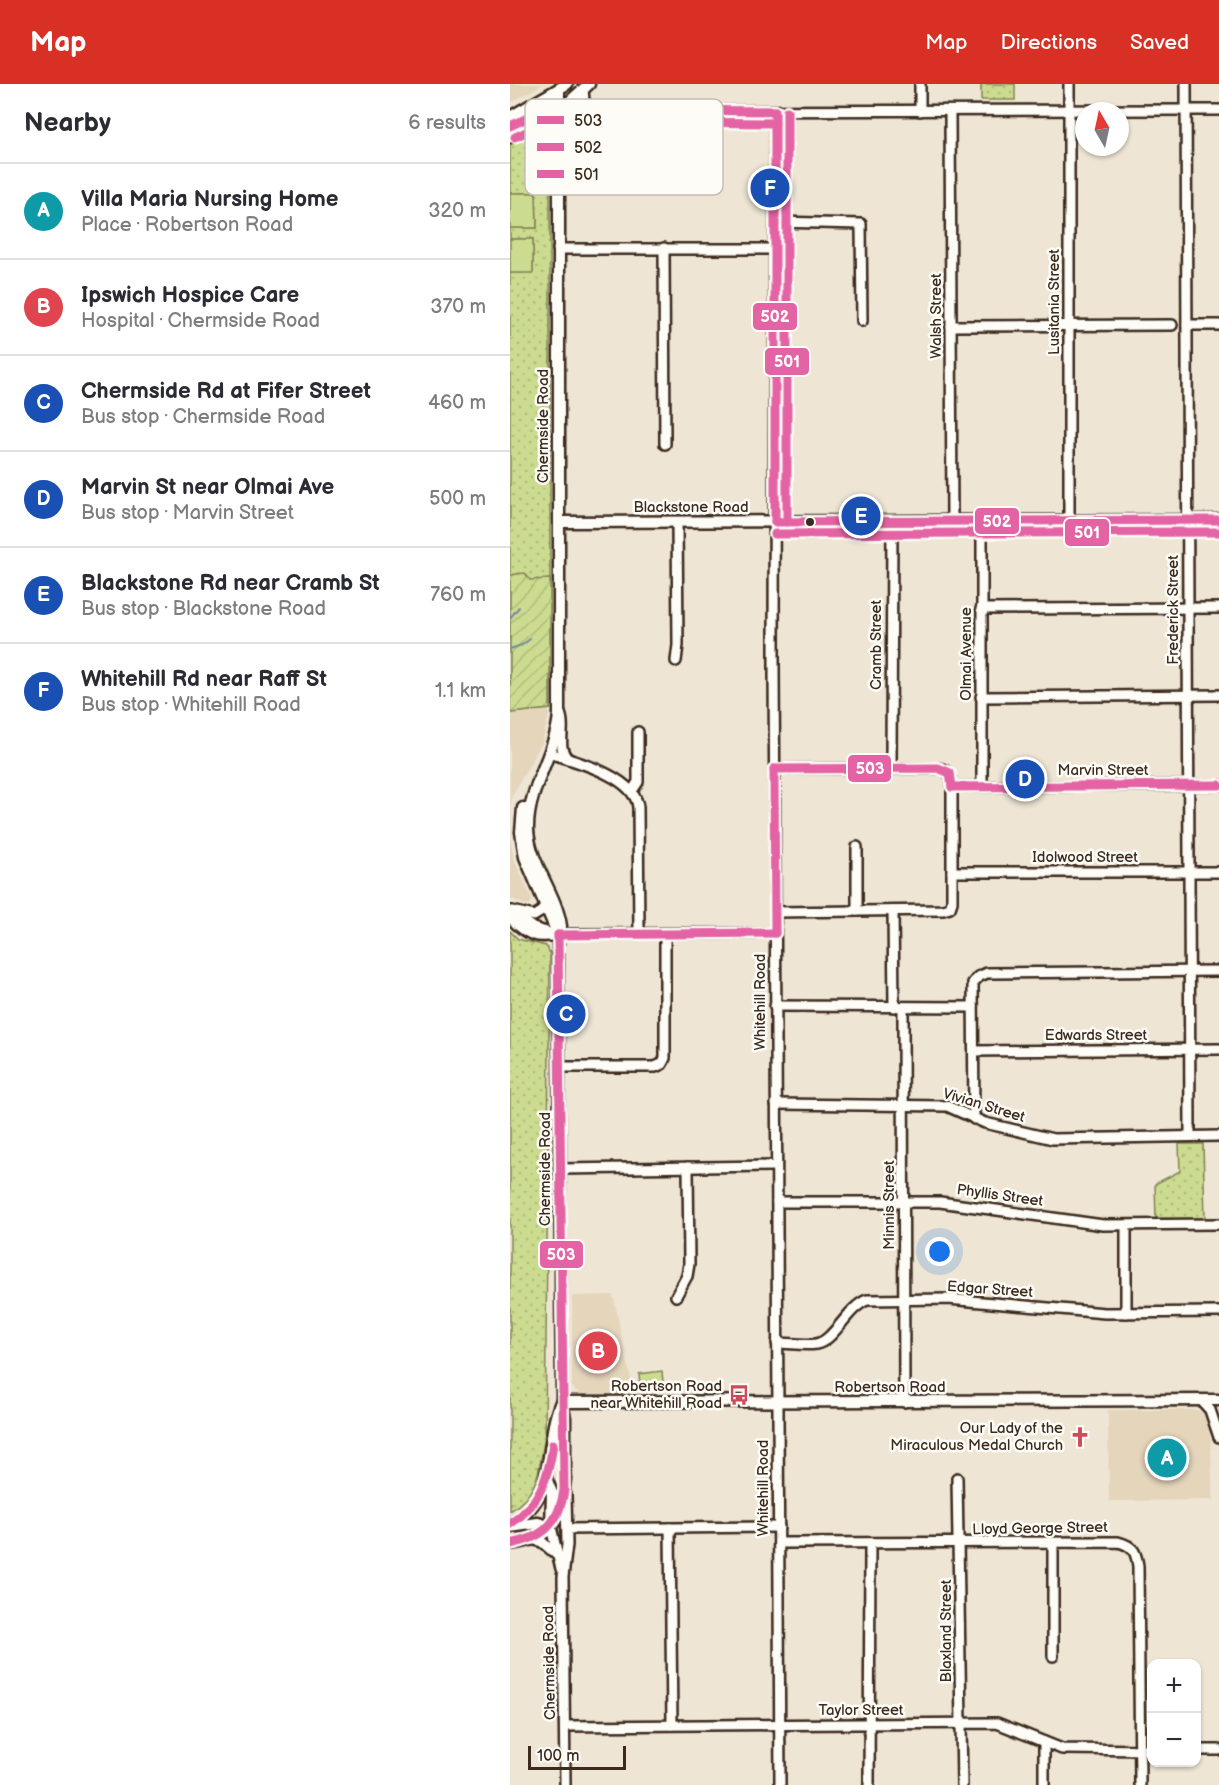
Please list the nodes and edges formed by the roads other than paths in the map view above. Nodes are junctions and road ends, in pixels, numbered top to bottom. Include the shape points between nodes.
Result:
1 (920, 84) edge
2 (1069, 84) edge
3 (1186, 84) edge
4 (562, 86) edge
5 (586, 86) edge
6 (540, 99) edge
7 (572, 99) edge
8 (525, 108) edge
9 (1069, 110) junction
10 (1186, 110) junction
11 (1219, 110) edge
12 (723, 111) edge
13 (775, 111) junction
14 (920, 111) junction
15 (950, 111) junction
16 (510, 117) edge
17 (525, 124) edge
18 (511, 134) edge
19 (558, 195) edge
20 (775, 222) junction
21 (664, 248) junction
22 (558, 249) junction
23 (774, 249) junction
24 (862, 321) dead end
25 (1172, 325) dead end
26 (1187, 325) junction
27 (1219, 325) edge
28 (951, 326) junction
29 (1069, 326) junction
30 (665, 444) dead end
31 (1069, 520) junction
32 (1187, 520) junction
33 (1219, 520) edge
34 (892, 521) junction
35 (952, 521) junction
36 (982, 521) junction
37 (559, 522) junction
38 (677, 522) junction
39 (775, 522) junction
40 (1187, 608) junction
41 (1219, 608) edge
42 (981, 609) junction
43 (676, 661) dead end
44 (1219, 695) edge
45 (1188, 696) junction
46 (981, 697) junction
47 (559, 711) junction
48 (638, 732) dead end
49 (549, 753) junction
50 (569, 760) junction
51 (543, 764) junction
52 (891, 768) junction
53 (774, 769) junction
54 (1189, 785) junction
55 (1219, 785) edge
56 (982, 786) junction
57 (952, 787) junction
58 (632, 791) junction
59 (857, 847) dead end
60 (952, 872) junction
61 (1189, 872) junction
62 (1219, 872) edge
63 (545, 904) junction
64 (510, 910) edge
65 (857, 911) junction
66 (893, 911) junction
67 (775, 912) junction
68 (510, 918) edge
69 (775, 933) junction
70 (639, 934) junction
71 (665, 934) junction
72 (558, 935) junction
73 (1190, 972) junction
74 (1219, 972) edge
75 (776, 1006) junction
76 (899, 1007) junction
77 (973, 1007) junction
78 (1219, 1049) edge
79 (1190, 1050) junction
80 (974, 1052) junction
81 (560, 1067) junction
82 (776, 1104) junction
83 (904, 1105) junction
84 (974, 1119) junction
85 (1190, 1136) junction
86 (1219, 1136) edge
87 (776, 1166) junction
88 (688, 1167) junction
89 (560, 1169) junction
90 (777, 1202) junction
91 (904, 1202) junction
92 (1219, 1224) edge
93 (1126, 1225) junction
94 (676, 1296) dead end
95 (904, 1300) junction
96 (1219, 1312) edge
97 (1126, 1313) junction
98 (777, 1343) junction
99 (1202, 1400) junction
100 (1219, 1400) edge
101 (562, 1402) junction
102 (904, 1402) junction
103 (778, 1403) junction
104 (1219, 1437) edge
105 (546, 1477) junction
106 (957, 1478) dead end
107 (565, 1479) junction
108 (510, 1525) edge
109 (552, 1527) junction
110 (778, 1527) junction
111 (670, 1528) junction
112 (567, 1529) junction
113 (531, 1539) junction
114 (779, 1543) junction
115 (1053, 1543) junction
116 (510, 1544) edge
117 (870, 1544) junction
118 (960, 1545) junction
119 (562, 1559) junction
120 (1053, 1656) dead end
121 (961, 1724) junction
122 (672, 1725) junction
123 (780, 1725) junction
124 (869, 1725) junction
125 (565, 1726) junction
126 (1044, 1742) junction
127 (1140, 1750) junction
128 (1147, 1750) edge
129 (1201, 1750) edge
130 (1219, 1750) edge
131 (565, 1785) edge
132 (780, 1785) edge
133 (869, 1785) edge
134 (962, 1785) edge
135 (1044, 1785) edge
136 (1140, 1785) edge

1 - 14 street
2 - 9 street, Lusitania Street
3 - 10 street, Frederick Street
4 - 6 main road
5 - 7 main road
8 - 16 main road
9 - 10 street
9 - 15 street
9 - 29 street, Lusitania Street
10 - 11 street
10 - 26 street, Frederick Street
12 - 13 street
13 - 14 street
13 - 20 street, Whitehill Road
14 - 15 street
15 - 28 street, Walsh Street
17 - 18 main road
19 - 22 main road, Chermside Road
20 - 23 street, Whitehill Road
20 - 24 street via 861,224
21 - 22 street
21 - 23 street
21 - 30 street
22 - 37 main road, Chermside Road
23 - 39 street, Whitehill Road
25 - 29 street
26 - 27 street
26 - 32 street, Frederick Street
28 - 29 street
28 - 35 street, Walsh Street
29 - 31 street, Lusitania Street
31 - 32 main road, Blackstone Road
31 - 36 main road, Blackstone Road
32 - 33 main road, Blackstone Road
32 - 40 street, Frederick Street
34 - 35 main road, Blackstone Road
34 - 39 main road, Blackstone Road
34 - 52 street, Cramb Street
35 - 36 main road, Blackstone Road
36 - 42 street, Olmai Avenue
37 - 38 main road, Blackstone Road
37 - 47 main road, Chermside Road
38 - 39 main road, Blackstone Road
38 - 43 street
39 - 53 street, Whitehill Road
40 - 41 street
40 - 42 street
40 - 45 street, Frederick Street
42 - 46 street, Olmai Avenue
44 - 45 street
45 - 46 street
45 - 54 street, Frederick Street
46 - 56 street, Olmai Avenue
47 - 49 main road, Chermside Road
47 - 50 street via 563,724 561,750
48 - 58 street via 638,782
49 - 50 street
49 - 51 main road, Chermside Road
50 - 58 street via 604,773
51 - 63 main road, Chermside Road via 526,795 521,832 526,861
51 - 72 main road, Chermside Road via 531,804 529,833 533,856 559,917
52 - 53 street
52 - 57 street via 943,769 951,777
53 - 67 street, Whitehill Road
54 - 55 street, Marvin Street
54 - 56 street, Marvin Street
54 - 61 street, Frederick Street
56 - 57 street, Marvin Street
57 - 60 street
58 - 70 street via 638,805
59 - 65 street
60 - 61 street, Idolwood Street
60 - 66 street via 950,908
61 - 62 street, Idolwood Street
61 - 73 street, Frederick Street
63 - 64 street via 536,915
63 - 72 main road, Chermside Road
64 - 72 street via 532,928
65 - 66 street
65 - 67 street
66 - 76 street, Minnis Street
67 - 69 street, Whitehill Road
68 - 72 street via 533,936
69 - 71 street
69 - 75 street, Whitehill Road
70 - 71 street
70 - 72 street
71 - 81 street via 662,1064
72 - 81 main road, Chermside Road
73 - 74 street
73 - 77 street via 987,972 973,983
73 - 79 street, Frederick Street
75 - 76 street
75 - 82 street, Whitehill Road
76 - 77 street
76 - 83 street, Minnis Street
77 - 80 street
78 - 79 street, Edwards Street
79 - 80 street, Edwards Street
79 - 85 street, Frederick Street
80 - 84 street
81 - 89 main road, Chermside Road
82 - 83 street, Vivian Street
82 - 87 street, Whitehill Road
83 - 84 street, Vivian Street via 947,1106
83 - 91 street, Minnis Street
84 - 85 street, Vivian Street via 1053,1139
85 - 86 street, Vivian Street
87 - 88 street
87 - 90 street, Whitehill Road
88 - 89 street
88 - 94 street via 689,1264
89 - 101 main road, Chermside Road
90 - 91 street, Phyllis Street
90 - 98 street, Whitehill Road
91 - 93 street, Phyllis Street via 940,1202
91 - 95 street, Minnis Street
92 - 93 street, Phyllis Street
93 - 97 street
95 - 97 street, Edgar Street via 948,1299
95 - 98 street, Edgar Street via 867,1300 856,1304 824,1341 816,1344
95 - 102 street, Minnis Street
96 - 97 street, Edgar Street
98 - 103 street, Whitehill Road
99 - 100 main road, Robertson Road
99 - 102 main road, Robertson Road
99 - 104 street via 1210,1410
101 - 103 main road, Robertson Road
101 - 105 main road, Chermside Road via 555,1416
101 - 107 main road, Chermside Road
102 - 103 main road, Robertson Road
103 - 110 street, Whitehill Road
105 - 108 main road via 534,1503
105 - 109 main road, Chermside Road via 552,1493
106 - 118 street, Blaxland Street
107 - 109 main road via 562,1508
107 - 112 street, Chermside Road
108 - 109 main road via 538,1523
109 - 113 main road
109 - 119 street, Chermside Road
110 - 111 street
110 - 114 street, Whitehill Road
111 - 112 street
111 - 122 street
112 - 119 street, Chermside Road
113 - 116 main road
113 - 119 street via 542,1542
114 - 117 street, Lloyd George Street
114 - 123 street, Whitehill Road
115 - 118 street, Lloyd George Street
115 - 120 street
115 - 127 street, Lloyd George Street via 1118,1542 1130,1545 1136,1553
117 - 118 street, Lloyd George Street
117 - 124 street
118 - 121 street, Blaxland Street
119 - 125 street, Chermside Road
121 - 124 street, Taylor Street
121 - 126 street, Taylor Street via 997,1723
121 - 134 street, Blaxland Street
122 - 123 street, Taylor Street
122 - 125 street, Taylor Street
123 - 124 street, Taylor Street
123 - 132 street, Whitehill Road
124 - 133 street
125 - 131 street, Chermside Road
126 - 127 street, Taylor Street via 1073,1750
126 - 135 street
127 - 128 street, Taylor Street
127 - 136 street
129 - 130 street

